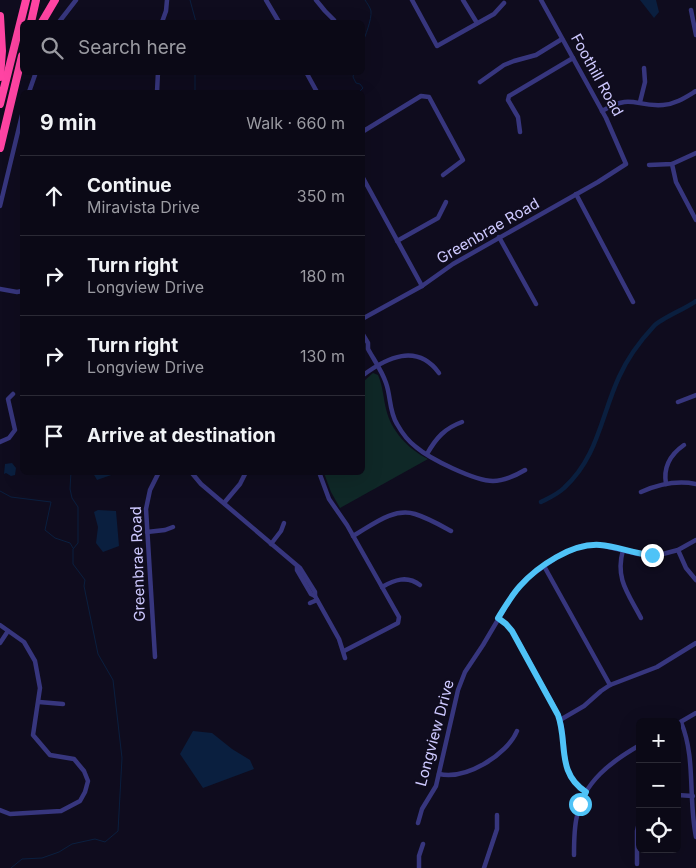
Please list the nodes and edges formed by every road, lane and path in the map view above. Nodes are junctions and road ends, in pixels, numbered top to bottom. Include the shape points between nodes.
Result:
1 (26, 0) edge
2 (36, 0) edge
3 (55, 0) edge
4 (76, 0) edge
5 (166, 0) edge
6 (266, 0) edge
7 (316, 0) edge
8 (412, 0) edge
9 (463, 0) edge
10 (541, 0) edge
11 (504, 3) dead end
12 (691, 10) dead end
13 (0, 16) edge
14 (21, 20) edge
15 (31, 20) edge
16 (43, 20) edge
17 (60, 20) edge
18 (163, 20) edge
19 (278, 20) edge
20 (334, 20) dead end
21 (477, 23) junction
22 (20, 24) edge
23 (696, 36) edge
24 (562, 39) junction
25 (573, 58) junction
26 (20, 64) edge
27 (644, 68) dead end
28 (22, 75) edge
29 (35, 75) edge
30 (158, 75) edge
31 (308, 75) edge
32 (0, 77) edge
33 (480, 82) dead end
34 (30, 90) edge
35 (158, 90) edge
36 (316, 90) edge
37 (696, 91) edge
38 (640, 102) junction
39 (0, 104) edge
40 (602, 111) junction
41 (8, 115) junction
42 (20, 123) edge
43 (365, 130) edge
44 (520, 132) dead end
45 (0, 148) edge
46 (696, 153) edge
47 (626, 164) joint
48 (672, 164) junction
49 (650, 165) dead end
50 (443, 175) dead end
51 (365, 182) edge
52 (576, 194) junction
53 (446, 202) dead end
54 (0, 206) edge
55 (696, 220) edge
56 (499, 237) junction
57 (397, 241) junction
58 (422, 286) junction
59 (0, 289) edge
60 (20, 291) edge
61 (633, 302) dead end
62 (536, 304) dead end
63 (365, 317) edge
64 (365, 338) edge
65 (365, 348) edge
66 (368, 349) junction
67 (377, 366) junction
68 (439, 372) dead end
69 (365, 374) edge
70 (13, 394) dead end
71 (696, 395) edge
72 (678, 402) dead end
73 (462, 422) dead end
74 (0, 442) edge
75 (684, 445) dead end
76 (427, 454) junction
77 (525, 470) dead end
78 (157, 475) edge
79 (193, 475) edge
80 (244, 475) edge
81 (320, 475) edge
82 (666, 484) junction
83 (696, 484) edge
84 (641, 492) dead end
85 (224, 504) junction
86 (284, 523) dead end
87 (173, 527) dead end
88 (451, 531) dead end
89 (147, 532) junction
90 (353, 536) junction
91 (696, 540) edge
92 (271, 544) junction
93 (623, 550) junction
94 (678, 550) junction
95 (544, 566) junction
96 (696, 580) edge
97 (420, 585) dead end
98 (382, 587) junction
99 (316, 598) junction
100 (310, 603) dead end
101 (498, 618) junction
102 (641, 618) dead end
103 (0, 625) edge
104 (8, 631) junction
105 (0, 643) edge
106 (696, 643) edge
107 (344, 651) junction
108 (154, 657) dead end
109 (345, 658) dead end
110 (610, 685) junction
111 (39, 702) junction
112 (63, 704) dead end
113 (696, 714) edge
114 (560, 720) junction
115 (681, 722) edge
116 (681, 726) edge
117 (518, 731) dead end
118 (636, 747) edge
119 (439, 774) junction
120 (586, 792) junction
121 (681, 795) edge
122 (693, 796) junction
123 (0, 810) edge
124 (498, 815) dead end
125 (418, 823) dead end
126 (696, 837) edge
127 (423, 844) dead end
128 (637, 853) edge
129 (574, 854) dead end
130 (637, 864) dead end
131 (419, 868) edge
132 (484, 868) edge

1 - 14 highway
2 - 15 highway
3 - 16 highway
4 - 17 street
5 - 18 street
6 - 19 street
7 - 20 street
8 - 21 street via 437,46
9 - 21 street
10 - 24 street, Foothill Road
11 - 21 street via 494,14
12 - 23 street
13 - 32 highway
22 - 39 highway
24 - 25 street, Foothill Road
24 - 33 street via 536,55 504,65
25 - 40 street, Foothill Road
25 - 44 street via 509,96
26 - 41 highway
27 - 38 street via 645,82
28 - 41 highway
29 - 34 street
30 - 35 street
31 - 36 street
37 - 38 street via 668,105
38 - 40 street via 620,102
40 - 47 street, Foothill Road
41 - 45 highway
42 - 54 street
43 - 50 street via 426,95 432,100 463,160
46 - 48 street
47 - 52 street, Greenbrae Road
48 - 49 street
48 - 55 street via 676,182
51 - 57 street
52 - 56 street, Greenbrae Road
52 - 61 street
53 - 57 street via 438,218
56 - 58 street, Greenbrae Road
56 - 62 street
57 - 58 street
58 - 63 street, Greenbrae Road
59 - 60 street
64 - 66 street
65 - 66 street
66 - 67 street
67 - 68 street via 398,356 413,355 425,359
67 - 69 street
67 - 76 street via 386,384 395,422 410,442
70 - 74 street via 8,399 15,430
71 - 72 street
73 - 76 street via 443,432
75 - 82 street via 669,460
76 - 77 street via 466,475 485,480 496,481
78 - 89 street, Greenbrae Road via 147,500
79 - 85 street
80 - 85 street
81 - 90 street via 329,499
82 - 83 street
82 - 84 street
85 - 92 street
86 - 92 street
87 - 89 street
88 - 90 street via 418,515 400,512
89 - 108 street, Greenbrae Road
90 - 98 street
91 - 94 street, Longview Drive
92 - 99 street via 305,574
93 - 94 street, Longview Drive via 652,555
93 - 95 street, Longview Drive via 600,545 581,546
93 - 102 street via 620,577
94 - 96 street
95 - 101 street, Longview Drive via 521,585
95 - 110 street
97 - 98 street via 413,580 402,579
98 - 107 street via 400,620
99 - 100 street
99 - 107 street
101 - 114 street via 515,636
101 - 119 street, Longview Drive via 461,680
103 - 104 street
104 - 105 street
104 - 111 street via 24,642 35,661
106 - 110 street via 658,668
107 - 109 street
110 - 114 street
111 - 112 street
111 - 123 street via 33,735 50,755 74,758 88,781 85,792 80,802 61,811 10,814
113 - 115 street
114 - 120 street via 566,767 576,784
116 - 122 street via 692,750
117 - 119 street via 504,750 473,769 457,775
118 - 120 street via 605,768
119 - 125 street, Longview Drive
120 - 129 street via 577,815
121 - 122 street
122 - 126 street
124 - 132 street
127 - 131 street
128 - 130 street

